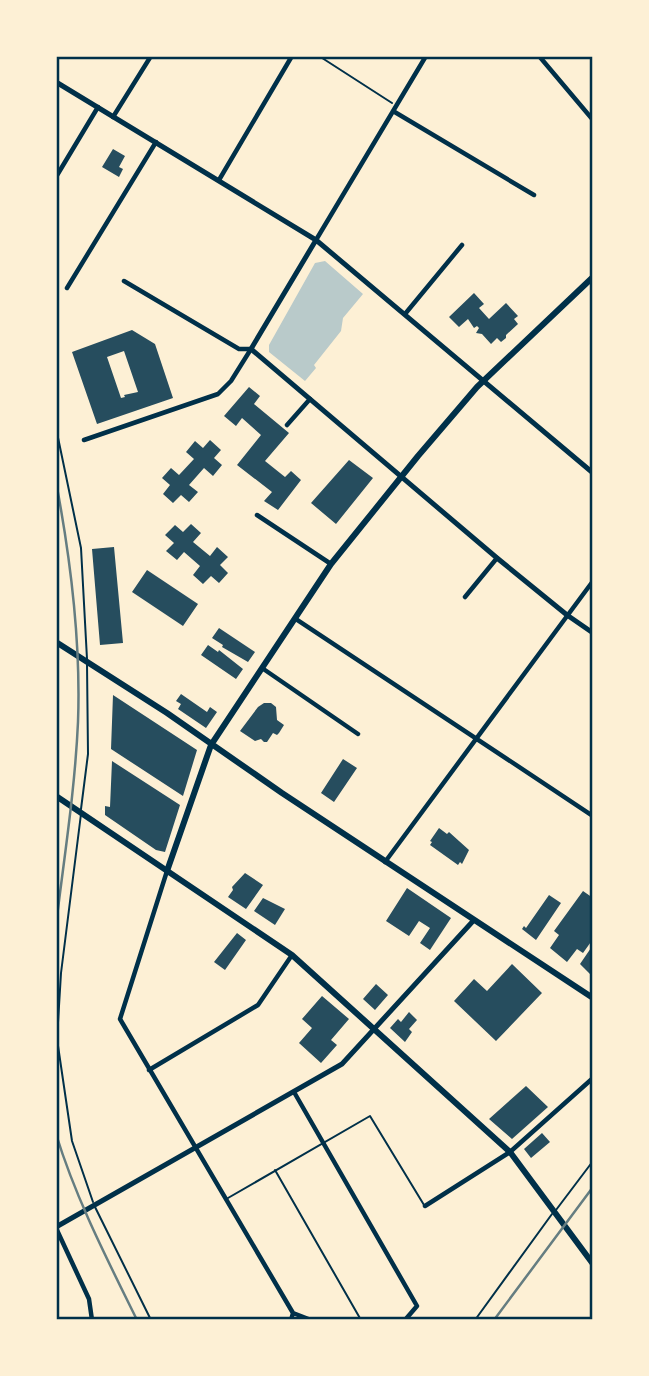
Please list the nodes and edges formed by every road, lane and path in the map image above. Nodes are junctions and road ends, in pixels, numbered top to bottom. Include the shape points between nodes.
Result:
1 (150, 56) edge
2 (292, 56) edge
3 (319, 56) edge
4 (426, 56) edge
5 (539, 56) edge
6 (56, 82) edge
7 (397, 105) junction
8 (98, 107) junction
9 (393, 111) junction
10 (113, 117) junction
11 (593, 120) edge
12 (156, 142) junction
13 (56, 177) edge
14 (219, 180) junction
15 (534, 195) dead end
16 (316, 240) junction
17 (462, 245) dead end
18 (593, 277) edge
19 (124, 281) dead end
20 (67, 288) dead end
21 (405, 314) junction
22 (251, 349) junction
23 (484, 380) junction
24 (310, 399) junction
25 (287, 425) dead end
26 (56, 428) edge
27 (84, 440) dead end
28 (593, 472) edge
29 (402, 477) junction
30 (257, 515) dead end
31 (498, 558) junction
32 (331, 564) junction
33 (593, 581) edge
34 (465, 597) dead end
35 (567, 615) junction
36 (296, 619) junction
37 (593, 633) edge
38 (56, 642) edge
39 (262, 668) junction
40 (358, 734) dead end
41 (476, 738) junction
42 (211, 745) junction
43 (56, 796) edge
44 (593, 816) edge
45 (385, 862) junction
46 (167, 871) junction
47 (474, 920) junction
48 (292, 955) junction
49 (593, 998) edge
50 (375, 1028) junction
51 (149, 1070) junction
52 (593, 1078) edge
53 (294, 1092) junction
54 (324, 1143) junction
55 (196, 1147) junction
56 (510, 1152) junction
57 (593, 1160) edge
58 (275, 1170) junction
59 (226, 1199) junction
60 (425, 1206) joint
61 (56, 1227) edge
62 (593, 1264) edge
63 (293, 1313) junction
64 (92, 1320) edge
65 (151, 1320) edge
66 (291, 1320) edge
67 (311, 1320) edge
68 (361, 1320) edge
69 (405, 1320) edge
70 (475, 1320) edge

1 - 10 street
2 - 14 street
3 - 7 path
4 - 7 street
5 - 11 street
6 - 8 street
7 - 9 street
8 - 10 street
8 - 13 street
9 - 15 street
9 - 16 street
10 - 12 street
12 - 14 street
12 - 20 street
14 - 16 street
16 - 21 street
16 - 22 street
17 - 21 street
18 - 23 main road
19 - 22 street via 239,349
21 - 23 street
22 - 24 street
22 - 27 street via 218,394
23 - 28 street
23 - 29 main road
24 - 25 street
24 - 29 street
26 - 65 lane via 80,548 88,754 57,1039 72,1141 91,1199
29 - 31 street
29 - 32 main road
30 - 32 street
31 - 34 street
31 - 35 street
32 - 36 main road
33 - 35 street
35 - 37 street
35 - 41 street
36 - 39 main road
36 - 41 street
38 - 42 main road
39 - 40 street
39 - 42 main road
41 - 44 street
41 - 45 street
42 - 45 main road
42 - 46 main road
43 - 46 main road
45 - 47 main road
46 - 48 main road
46 - 51 street via 120,1019
47 - 49 main road
47 - 50 street
48 - 50 main road
48 - 51 street via 258,1005
50 - 53 street via 342,1064
50 - 56 main road
51 - 55 street
52 - 56 street
53 - 54 street
53 - 55 street
54 - 58 lane
54 - 60 lane via 370,1116
54 - 69 street via 417,1306
55 - 59 street
55 - 61 street
56 - 60 street
56 - 62 main road
57 - 70 lane
58 - 59 lane
58 - 68 lane
59 - 63 street
61 - 64 street via 89,1299
63 - 66 street
63 - 67 street

